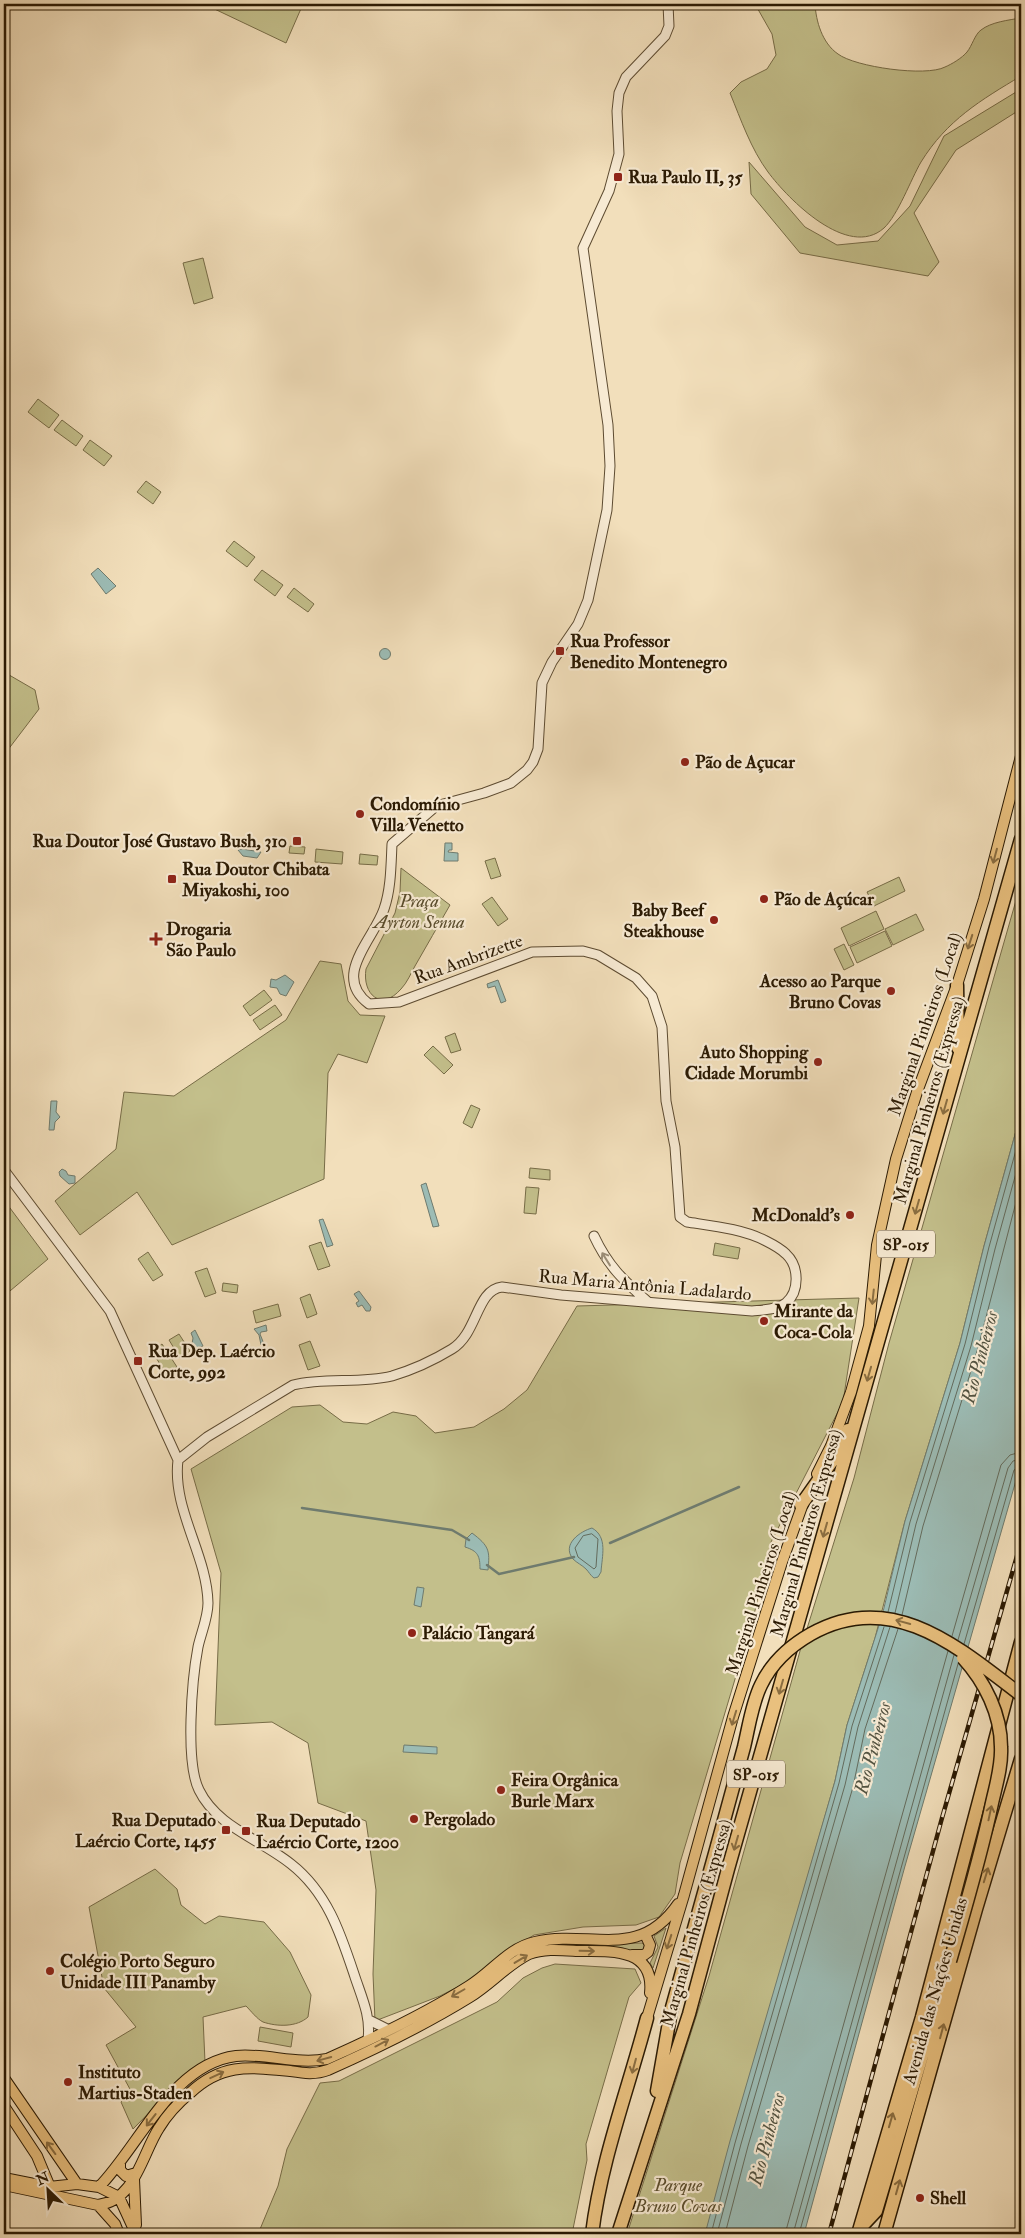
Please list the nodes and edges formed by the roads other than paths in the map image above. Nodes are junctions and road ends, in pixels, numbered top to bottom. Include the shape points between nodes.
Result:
1 (668, 4) edge
2 (1021, 756) edge
3 (1021, 839) edge
4 (957, 985) junction
5 (662, 1027) joint
6 (958, 1060) junction
7 (4, 1170) edge
8 (594, 1236) dead end
9 (649, 1302) junction
10 (859, 1410) junction
11 (178, 1460) junction
12 (801, 1504) junction
13 (947, 1642) junction
14 (1021, 1642) edge
15 (1021, 1695) edge
16 (1021, 1759) edge
17 (684, 1895) junction
18 (645, 1934) junction
19 (628, 1954) junction
20 (647, 2018) junction
21 (369, 2020) junction
22 (387, 2030) junction
23 (368, 2039) junction
24 (4, 2078) edge
25 (4, 2106) edge
26 (25, 2112) junction
27 (15, 2123) junction
28 (643, 2156) junction
29 (120, 2164) junction
30 (41, 2166) junction
31 (135, 2176) junction
32 (4, 2178) edge
33 (30, 2182) junction
34 (77, 2184) junction
35 (4, 2185) edge
36 (49, 2187) junction
37 (99, 2187) junction
38 (54, 2197) junction
39 (119, 2198) junction
40 (98, 2205) junction
41 (858, 2231) edge
42 (119, 2234) edge
43 (136, 2234) edge
44 (592, 2234) edge
45 (618, 2234) edge
46 (884, 2234) edge

1 - 5 street, Rua Ambrizette via 669,26 665,36 626,77 619,93 616,112 619,154 609,191 583,248 608,426 610,466 607,510 588,600 578,624 546,674 540,691 538,749 533,762 511,783 436,806 392,844 385,907 356,959 354,971 359,993 369,1004 399,1002 524,954 583,951 611,963 642,983 656,1005
2 -> 4 main road, Marginal Pinheiros (Local) via 984,899
3 - 6 highway, Marginal Pinheiros (Expressa) / SP-015
4 - 6 highway
4 -> 12 main road, Marginal Pinheiros (Local) via 917,1092 896,1160 878,1245 869,1326 851,1392 831,1446
5 - 9 street, Rua Maria Antônia Ladalardo via 666,1101 675,1147 680,1217 687,1222 745,1233 766,1241 787,1254 795,1271 796,1287 785,1303 767,1310
6 -> 10 highway, Marginal Pinheiros (Expressa) / SP-015
7 - 11 street via 110,1311
9 -> 8 street via 615,1272
9 - 11 street, Rua Maria Antônia Ladalardo via 500,1287 488,1292 466,1337 444,1354 391,1376 307,1381 293,1385 207,1438
10 - 12 highway via 832,1461
10 -> 28 highway, Marginal Pinheiros (Expressa) / SP-015 via 689,2014
11 - 21 street via 176,1474 181,1502 204,1576 208,1604 198,1649 192,1717 191,1756 197,1787 219,1817 291,1864 324,1900 340,1931
12 -> 17 main road, Marginal Pinheiros (Local) via 733,1718
13 - 15 highway, bridge
13 -> 28 highway, bridge via 900,1620 876,1617 846,1621 820,1629 800,1640 776,1662 760,1686 671,2011
41 -> 13 highway, bridge via 876,2210 983,1843 1001,1759 997,1717 985,1687
41 -> 14 highway via 922,2017
46 -> 16 highway, Avenida das Nações Unidas
17 - 18 main road via 664,1922
17 -> 20 main road, Marginal Pinheiros (Local)
18 - 19 main road via 650,1945 648,1952 641,1956
18 -> 22 main road via 629,1939 535,1942 513,1952 454,1995
19 - 20 main road via 640,1961 650,1977
31 -> 19 main road via 159,2128 174,2108 197,2088 225,2071 247,2067 309,2074 328,2070 468,1998 534,1952 611,1951
20 -> 44 highway via 603,2169
21 - 22 street
21 - 23 street
22 - 23 main road
23 -> 29 main road via 316,2061 236,2056 212,2064 176,2090
24 - 26 main road
25 - 27 main road
26 - 27 main road via 22,2121
34 -> 26 main road
27 - 30 main road
28 - 45 highway, Marginal Pinheiros (Expressa) / SP-015
29 - 31 main road via 120,2170 126,2176
29 - 37 main road
30 - 33 main road
30 - 36 main road
31 - 39 main road
31 - 43 main road
32 - 33 main road
33 - 36 main road
34 - 36 main road
34 - 37 main road
35 - 38 main road
36 - 38 main road
37 - 39 main road
38 - 40 main road
39 - 40 main road
39 - 43 main road
40 - 42 main road via 115,2224

